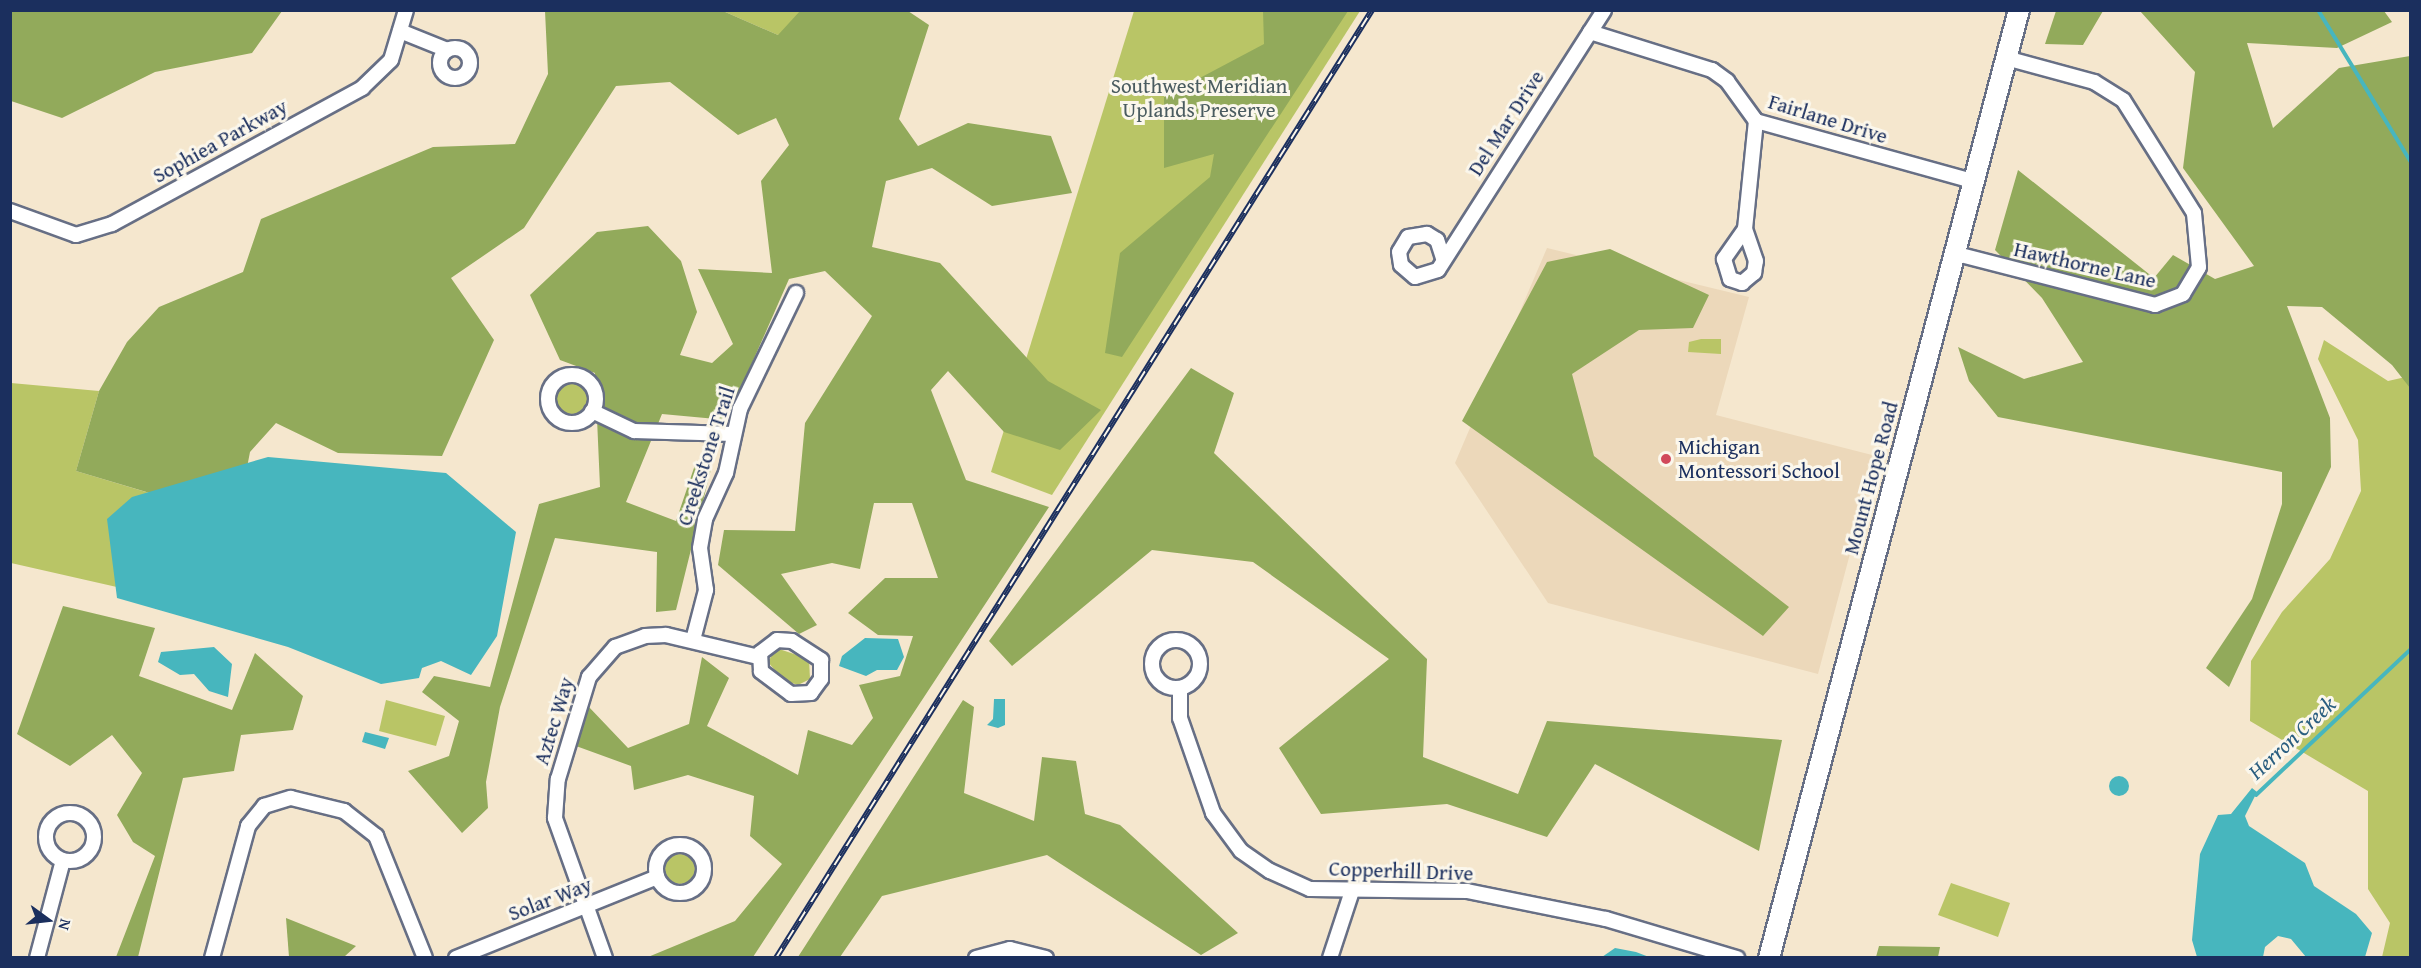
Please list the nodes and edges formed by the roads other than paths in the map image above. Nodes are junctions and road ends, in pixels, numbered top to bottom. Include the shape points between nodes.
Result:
1 (406, 10) edge
2 (1604, 10) edge
3 (2019, 10) edge
4 (400, 31) junction
5 (1590, 32) junction
6 (447, 50) dead end
7 (2006, 58) junction
8 (1755, 122) junction
9 (1973, 181) junction
10 (10, 211) edge
11 (1745, 229) dead end
12 (1953, 254) junction
13 (1443, 258) dead end
14 (796, 293) dead end
15 (592, 411) dead end
16 (733, 434) junction
17 (693, 640) junction
18 (758, 657) junction
19 (1180, 690) dead end
20 (63, 860) dead end
21 (657, 877) dead end
22 (1352, 891) junction
23 (586, 908) junction
24 (37, 957) edge
25 (212, 957) edge
26 (425, 957) edge
27 (456, 957) edge
28 (605, 957) edge
29 (976, 957) edge
30 (1046, 957) edge
31 (1330, 957) edge
32 (1737, 957) edge
33 (1769, 957) edge

1 - 4 street, Sophiea Parkway
2 - 5 street, Del Mar Drive
3 - 7 street, Mount Hope Road
4 - 6 street
4 - 10 street, Sophiea Parkway via 391,60 362,88 112,224 76,235
5 - 8 street, Fairlane Drive via 1712,70 1727,81
5 - 13 street, Del Mar Drive
7 - 9 street, Mount Hope Road
7 - 12 street, Hawthorne Lane via 2094,82 2123,100 2194,213 2199,267 2183,294 2155,305
8 - 9 street, Fairlane Drive
8 - 11 street
9 - 12 street, Mount Hope Road
12 - 33 street, Mount Hope Road
14 - 16 street, Creekstone Trail via 740,409
15 - 16 street via 634,431
16 - 17 street, Creekstone Trail via 726,473 703,526 706,590
17 - 18 street, Aztec Way
17 - 23 street, Aztec Way via 656,634 625,642 597,663 582,691 558,779 555,818
18 - 18 street via 763,675 791,694 809,694 821,679 817,655 792,640 772,642
19 - 22 street, Copperhill Drive via 1180,718 1195,768 1213,813 1241,851 1310,889
20 - 24 street
21 - 23 street, Solar Way
22 - 31 street
22 - 32 street, Copperhill Drive via 1467,891 1606,919
23 - 27 street, Solar Way
23 - 28 street, Aztec Way
25 - 26 street via 248,826 264,806 291,798 344,811 376,836
29 - 30 street via 1010,949

